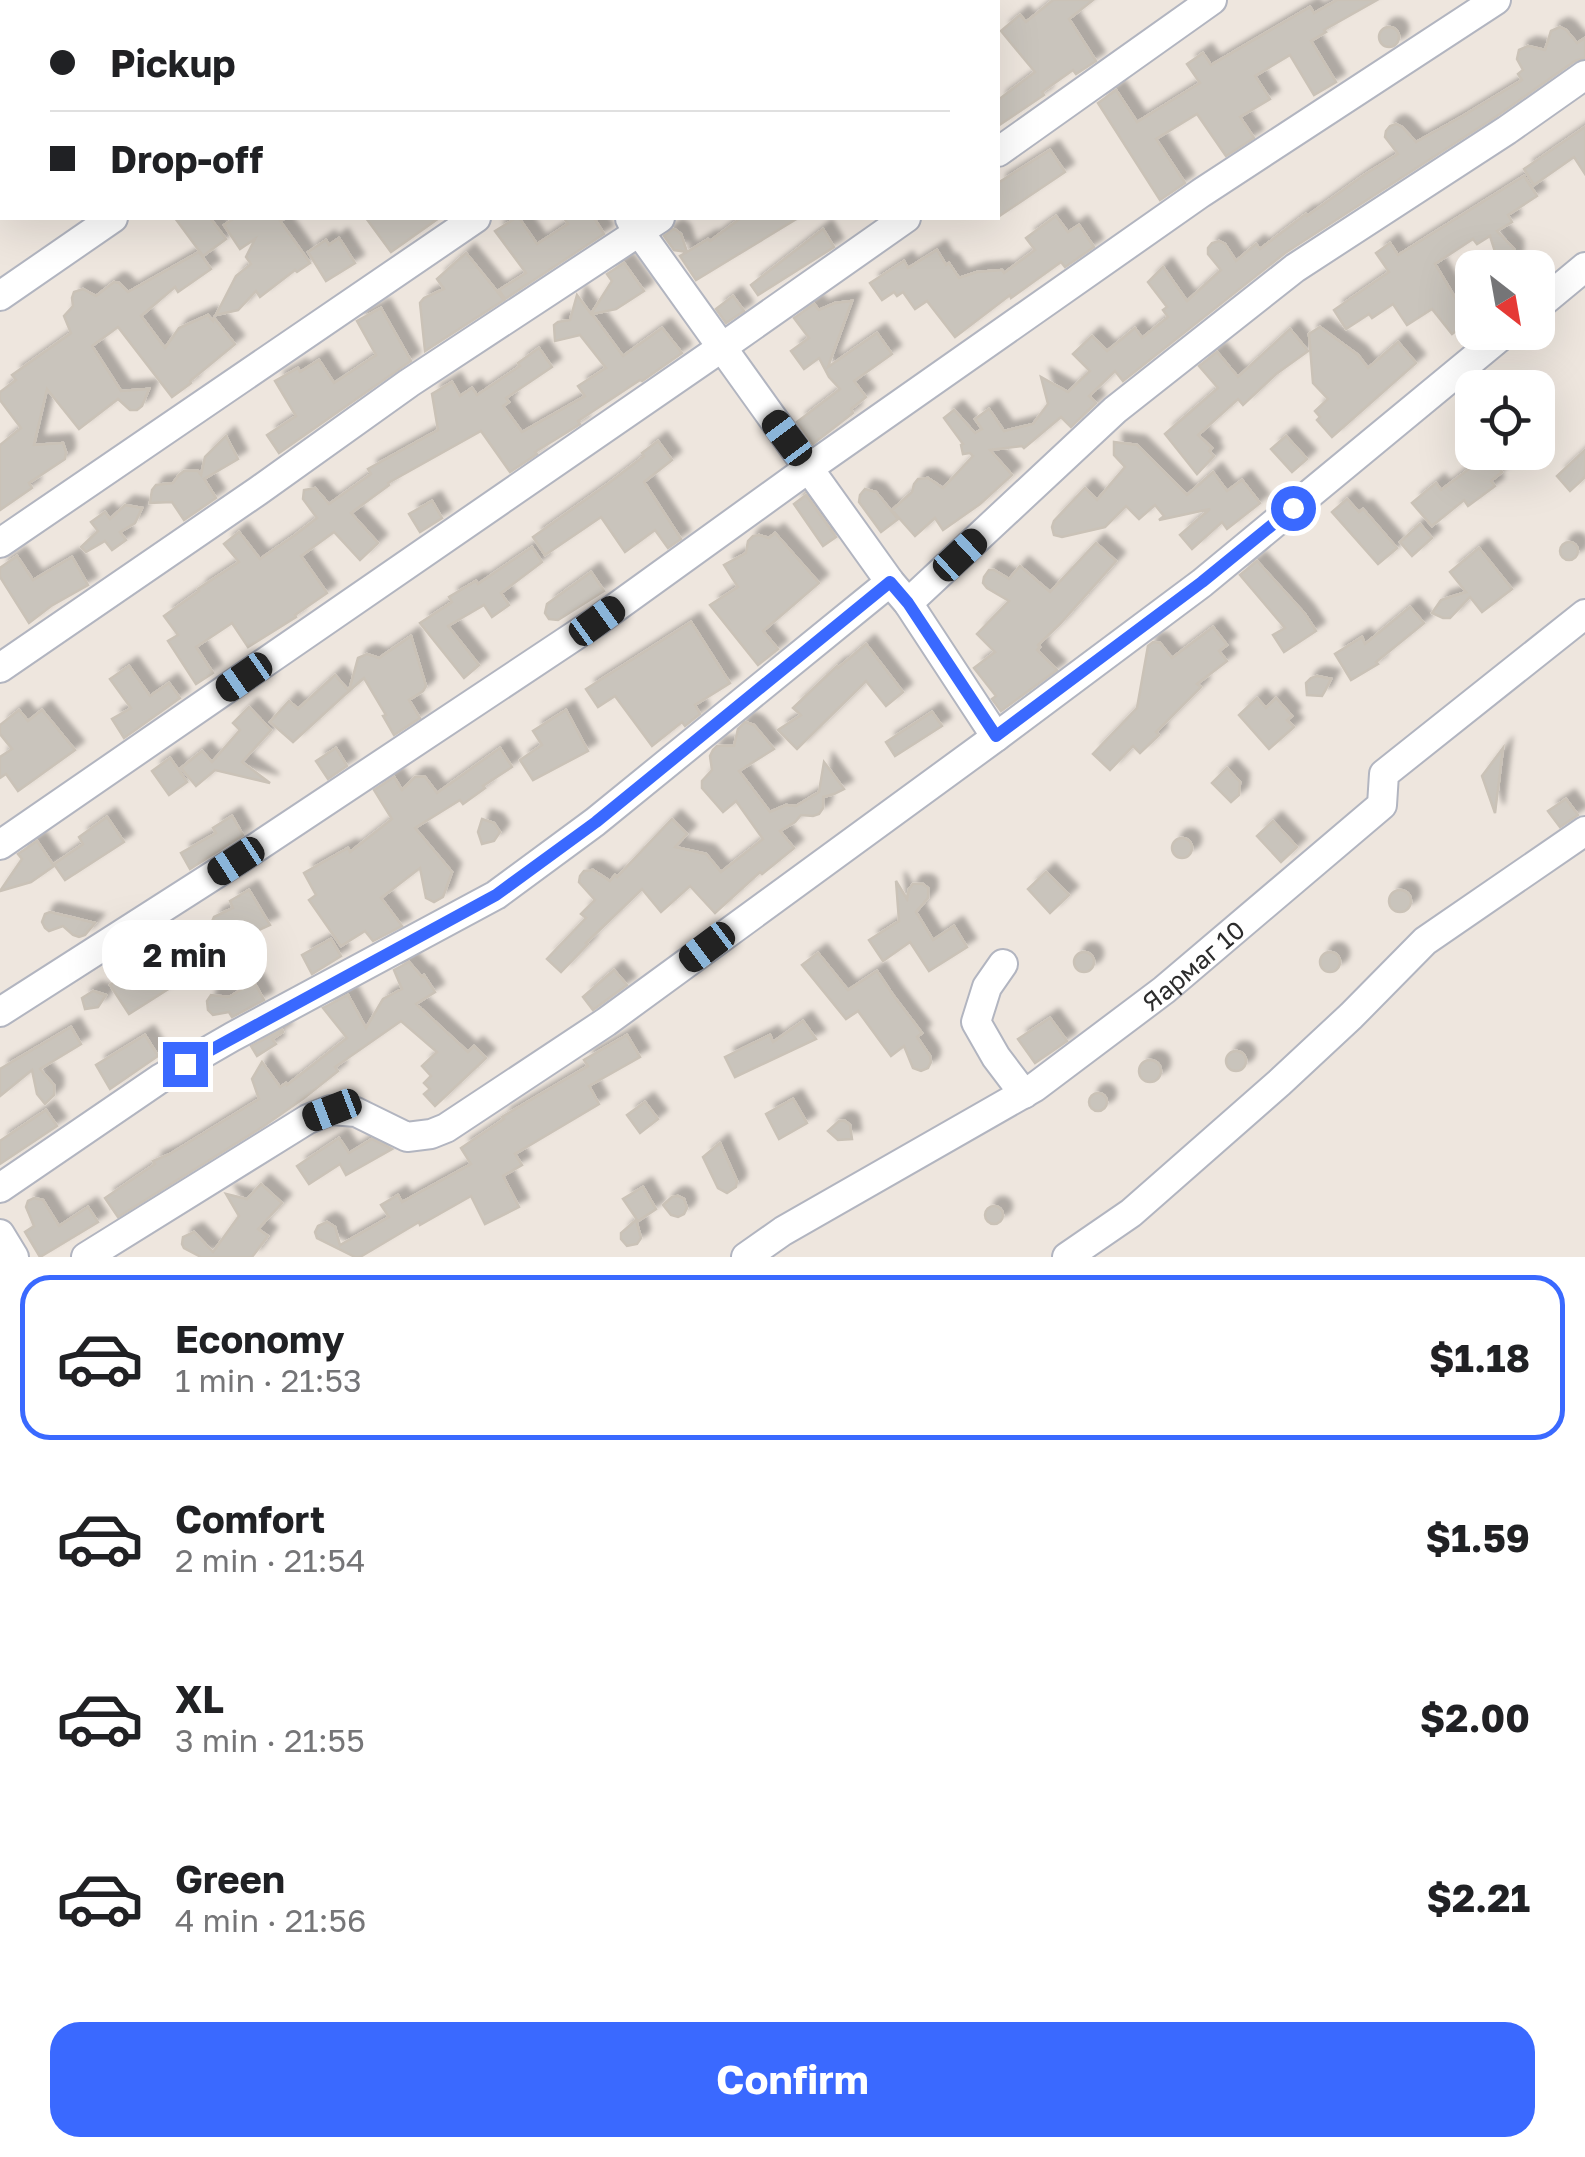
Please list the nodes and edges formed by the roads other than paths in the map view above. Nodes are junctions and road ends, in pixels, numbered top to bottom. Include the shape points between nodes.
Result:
1 (1212, 0) edge
2 (1496, 0) edge
3 (1585, 75) edge
4 (1000, 151) edge
5 (110, 220) edge
6 (473, 220) edge
7 (903, 220) edge
8 (642, 222) edge
9 (1585, 267) edge
10 (1555, 292) edge
11 (0, 296) edge
12 (721, 348) junction
13 (1484, 350) edge
14 (809, 468) junction
15 (0, 543) edge
16 (899, 592) junction
17 (1585, 614) edge
18 (0, 668) edge
19 (996, 736) junction
20 (1585, 832) edge
21 (0, 845) edge
22 (1004, 964) dead end
23 (0, 1012) edge
24 (1024, 1094) junction
25 (0, 1188) edge
26 (0, 1234) edge
27 (14, 1257) edge
28 (86, 1257) edge
29 (746, 1257) edge
30 (1067, 1257) edge

1 - 4 street
2 - 14 street via 1200,193
3 - 16 street via 1295,268
5 - 11 street
6 - 15 street
7 - 12 street
8 - 12 street
8 - 18 street
9 - 10 street
12 - 14 street
12 - 21 street
13 - 19 street via 1202,582
14 - 16 street
14 - 23 street via 581,632
16 - 19 street
16 - 25 street via 496,895 161,1078
17 - 24 street, Яармаг 10 via 1384,774 1382,806 1164,990
19 - 28 street via 606,1022 446,1128 407,1137 356,1112 308,1118
20 - 30 street via 1425,940 1279,1083 1132,1213
22 - 24 street via 987,987 976,1022
24 - 29 street, Яармаг 10
26 - 27 street

